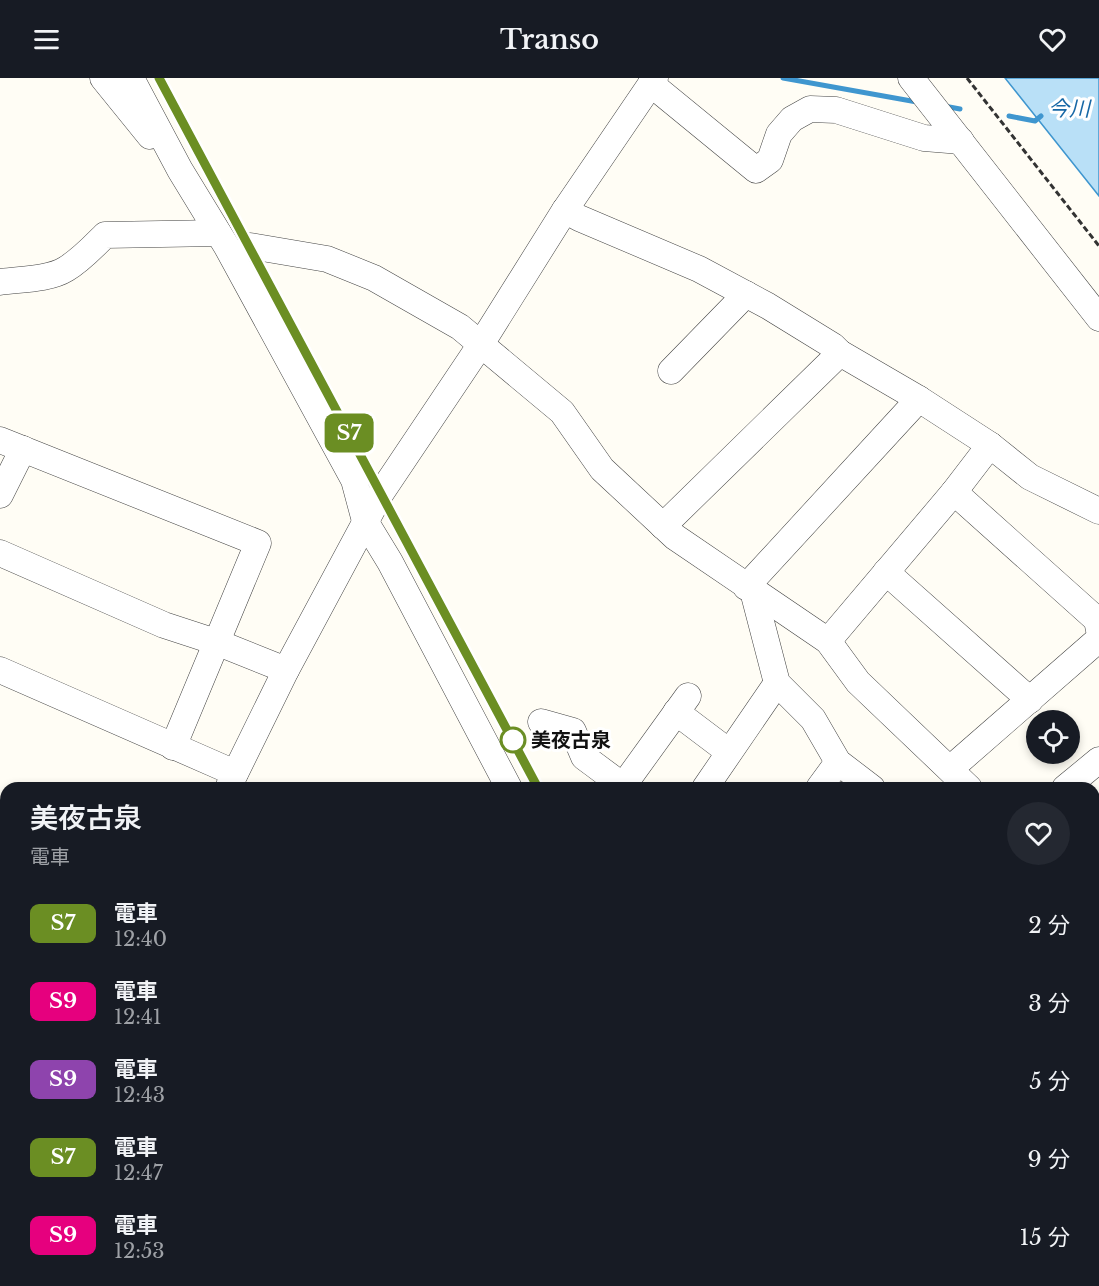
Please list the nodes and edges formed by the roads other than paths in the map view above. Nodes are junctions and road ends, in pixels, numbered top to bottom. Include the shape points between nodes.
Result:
1 (103, 78) edge
2 (131, 78) edge
3 (653, 81) edge
4 (915, 83) edge
5 (958, 137) junction
6 (180, 170) junction
7 (565, 210) junction
8 (218, 233) junction
9 (250, 246) dead end
10 (0, 282) edge
11 (746, 294) junction
12 (1099, 318) edge
13 (481, 344) junction
14 (840, 353) junction
15 (671, 371) dead end
16 (919, 399) junction
17 (11, 445) edge
18 (990, 446) junction
19 (954, 492) junction
20 (0, 495) edge
21 (1099, 511) edge
22 (365, 521) junction
23 (663, 526) junction
24 (0, 553) edge
25 (886, 572) junction
26 (749, 589) junction
27 (1099, 630) edge
28 (1099, 639) edge
29 (828, 641) junction
30 (216, 642) junction
31 (0, 670) edge
32 (286, 670) junction
33 (777, 683) junction
34 (1030, 700) junction
35 (541, 722) dead end
36 (173, 747) junction
37 (729, 752) junction
38 (1099, 760) edge
39 (838, 762) junction
40 (950, 769) junction
41 (232, 780) edge
42 (506, 782) edge
43 (618, 782) edge
44 (626, 782) edge
45 (709, 782) edge
46 (823, 782) edge
47 (864, 782) edge
48 (963, 782) edge
49 (1072, 782) edge

1 - 6 street
2 - 6 street
3 - 5 street via 756,170 770,160 779,134 792,119 810,109 836,110 924,138
3 - 7 street
4 - 5 street
5 - 12 street
6 - 8 street
7 - 11 street
7 - 13 street
8 - 10 street via 105,235 64,270
8 - 22 street via 354,480
9 - 13 street via 327,260 374,278 460,327
11 - 14 street
11 - 15 street
13 - 22 street
13 - 23 street via 562,412 602,469
14 - 16 street
14 - 23 street
16 - 18 street
16 - 26 street
17 - 20 street
17 - 30 street via 258,543
18 - 19 street
18 - 21 street via 1037,481
19 - 25 street
19 - 27 street via 1097,620
22 - 32 street
22 - 42 street
23 - 26 street
24 - 30 street via 164,625
25 - 29 street
25 - 34 street
26 - 29 street
26 - 33 street
28 - 34 street
29 - 40 street via 858,682
30 - 32 street
30 - 36 street
31 - 36 street
32 - 41 street
33 - 37 street
33 - 39 street via 813,719
34 - 40 street
35 - 43 street via 573,731 584,757
36 - 41 street
37 - 44 street via 682,704
37 - 45 street
38 - 49 street
39 - 46 street
39 - 47 street
40 - 48 street

